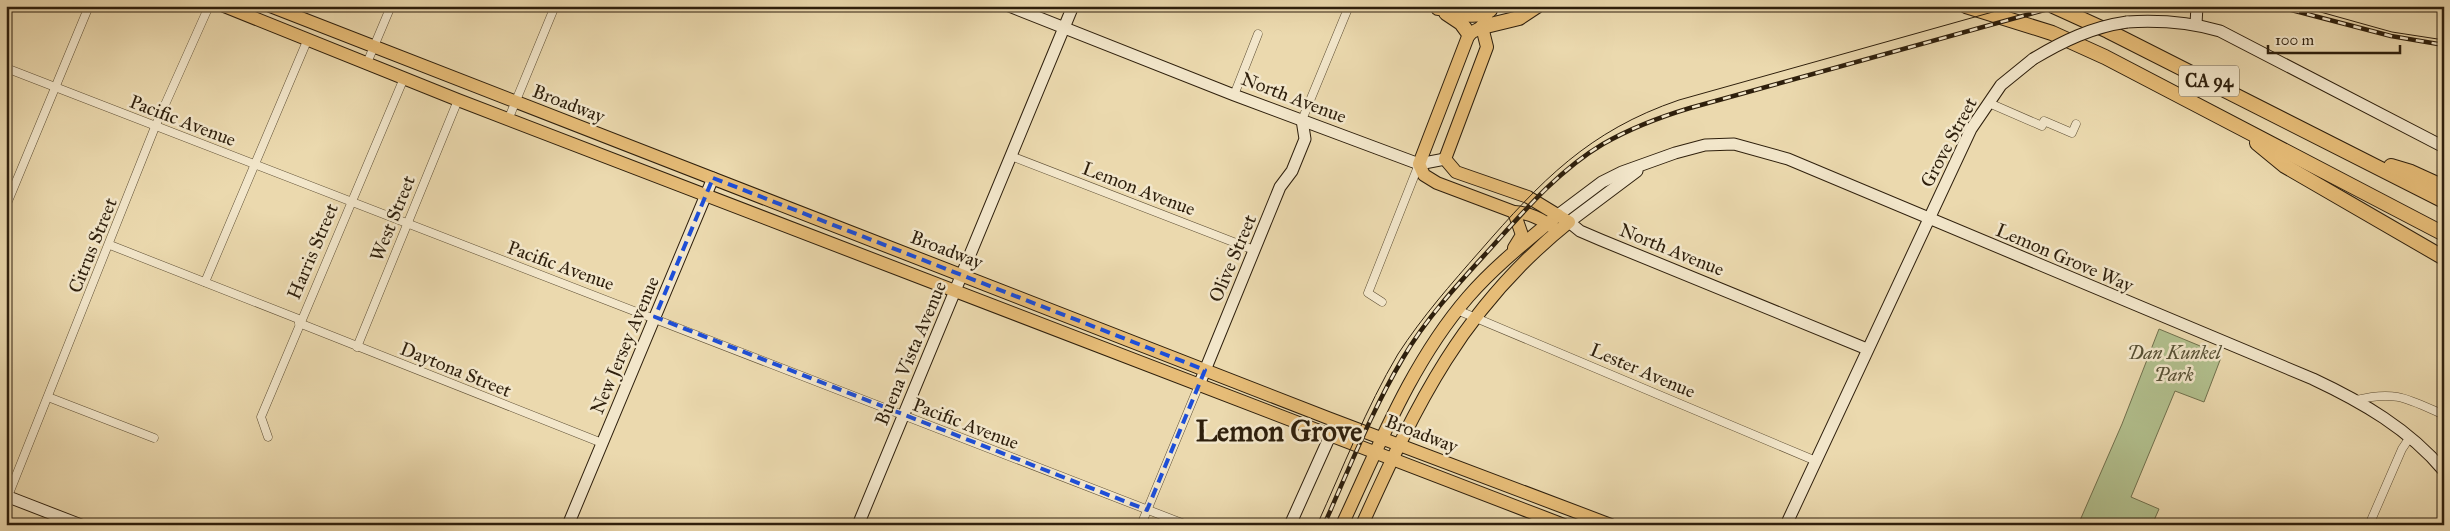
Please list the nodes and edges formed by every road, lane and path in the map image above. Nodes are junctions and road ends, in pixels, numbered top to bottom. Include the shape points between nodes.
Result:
1 (89, 6) edge
2 (209, 6) edge
3 (224, 6) edge
4 (270, 6) edge
5 (391, 6) edge
6 (555, 6) edge
7 (1009, 6) edge
8 (1073, 6) edge
9 (1349, 6) edge
10 (1537, 6) edge
11 (1966, 6) edge
12 (2053, 6) edge
13 (2197, 6) edge
14 (1436, 7) edge
15 (1490, 8) edge
16 (2196, 24) junction
17 (1482, 27) junction
18 (1064, 28) junction
19 (1258, 34) dead end
20 (1469, 34) junction
21 (307, 41) junction
22 (374, 47) junction
23 (367, 64) junction
24 (6, 68) edge
25 (1453, 75) junction
26 (404, 78) junction
27 (55, 88) junction
28 (1469, 94) junction
29 (1234, 95) junction
30 (458, 100) junction
31 (515, 102) junction
32 (1989, 103) junction
33 (508, 120) junction
34 (1302, 120) junction
35 (2076, 124) dead end
36 (2234, 124) junction
37 (156, 128) junction
38 (2444, 147) edge
39 (1011, 156) junction
40 (1445, 159) junction
41 (2364, 159) junction
42 (1419, 164) junction
43 (254, 166) junction
44 (713, 178) junction
45 (2444, 187) edge
46 (706, 196) junction
47 (2444, 201) edge
48 (350, 202) junction
49 (6, 206) edge
50 (1514, 212) junction
51 (1564, 219) junction
52 (1928, 219) junction
53 (407, 224) junction
54 (1553, 227) junction
55 (2444, 234) edge
56 (110, 245) junction
57 (1254, 250) junction
58 (2444, 258) edge
59 (1504, 260) junction
60 (962, 274) junction
61 (205, 282) junction
62 (955, 291) junction
63 (1382, 302) dead end
64 (1457, 310) junction
65 (655, 317) junction
66 (1474, 317) junction
67 (300, 322) junction
68 (357, 347) junction
69 (1867, 349) junction
70 (1205, 370) junction
71 (1199, 385) junction
72 (48, 396) junction
73 (2356, 400) junction
74 (2444, 415) edge
75 (903, 416) junction
76 (1330, 436) junction
77 (268, 437) dead end
78 (2410, 437) junction
79 (154, 438) dead end
80 (1382, 438) junction
81 (602, 443) junction
82 (1398, 444) junction
83 (1376, 453) junction
84 (1391, 459) junction
85 (1816, 461) junction
86 (2444, 471) edge
87 (7, 496) edge
88 (1147, 510) junction
89 (60, 521) edge
90 (76, 524) edge
91 (568, 525) edge
92 (858, 525) edge
93 (1141, 525) edge
94 (1187, 525) edge
95 (1290, 525) edge
96 (1342, 525) edge
97 (1362, 525) edge
98 (1564, 525) edge
99 (1611, 525) edge
100 (1786, 525) edge
101 (2369, 525) edge

1 - 27 street
2 - 37 street, Citrus Street
3 - 21 main road, Broadway
4 - 22 main road, Broadway
5 - 22 street
6 - 31 street
7 - 18 main road, North Avenue
8 - 18 main road, Buena Vista Avenue
9 - 34 street, Olive Street
10 - 17 highway via 1519,18
11 - 36 highway, CA 94 via 2052,33
12 - 41 highway, CA 94
13 - 16 main road
14 - 15 highway via 1468,16
14 - 20 highway via 1461,23
15 - 17 main road
16 - 32 main road, Grove Street, bridge via 2152,20 2103,25 2063,41 2033,59 2001,85
16 - 38 main road, Grove Street via 2251,46
17 - 20 main road
17 - 28 main road via 1487,47
18 - 29 main road, North Avenue
18 - 39 main road, Buena Vista Avenue
19 - 29 street
20 - 25 main road
21 - 23 main road, Broadway
21 - 43 street
22 - 23 street
22 - 31 main road, Broadway
23 - 26 main road, Broadway
24 - 27 street, Pacific Avenue
25 - 28 main road
25 - 42 main road
26 - 30 main road, Broadway
26 - 48 street, Harris Street
27 - 37 street, Pacific Avenue
27 - 49 street
28 - 40 main road
29 - 34 main road, North Avenue
30 - 33 main road, Broadway
30 - 53 street, West Street
31 - 33 street
31 - 44 main road, Broadway
32 - 35 street via 2042,126 2044,122 2072,133
32 - 52 main road, Grove Street via 1971,129
33 - 46 main road, Broadway
34 - 42 main road, North Avenue
34 - 57 main road, Olive Street via 1305,139 1292,171 1280,187
36 - 55 highway, CA 94
36 - 58 highway via 2285,166
37 - 43 street, Pacific Avenue
37 - 56 street, Citrus Street
39 - 57 street, Lemon Avenue
39 - 60 main road, Buena Vista Avenue
40 - 42 main road
40 - 51 main road, North Avenue via 1456,172 1528,197
41 - 45 highway via 2411,172
41 - 47 highway, CA 94
42 - 50 main road, North Avenue via 1424,175 1437,183
42 - 63 street via 1368,293
43 - 48 street, Pacific Avenue
43 - 61 street
44 - 46 main road, New Jersey Avenue
44 - 60 main road, Broadway
46 - 62 main road, Broadway
46 - 65 main road, New Jersey Avenue
48 - 53 street, Pacific Avenue
48 - 67 street, Harris Street
50 - 54 main road, North Avenue via 1524,212
50 - 59 main road via 1522,236
51 - 52 main road, Lemon Grove Way via 1602,182 1674,152 1705,144 1734,144 1788,159
51 - 54 main road
51 - 69 main road, North Avenue via 1580,231
52 - 69 main road, Grove Street
52 - 73 main road, Lemon Grove Way via 2313,379
53 - 65 street, Pacific Avenue
53 - 68 street, West Street
54 - 59 main road
54 - 66 main road
56 - 61 street, Daytona Street
56 - 72 street, Citrus Street
57 - 70 main road, Olive Street
59 - 64 main road
60 - 62 main road, Buena Vista Avenue
60 - 70 main road, Broadway
61 - 67 street, Daytona Street
62 - 71 main road, Broadway
62 - 75 main road, Buena Vista Avenue
64 - 66 street, Lester Avenue
64 - 80 main road via 1404,390
65 - 75 street, Pacific Avenue
65 - 81 main road, New Jersey Avenue
66 - 82 main road via 1434,377
66 - 85 street, Lester Avenue
67 - 68 street, Daytona Street
67 - 77 street, Harris Street via 261,417
68 - 81 street, Daytona Street
69 - 85 main road, Grove Street
70 - 71 main road, Olive Street
70 - 80 main road, Broadway
71 - 76 main road, Broadway
71 - 88 street, Olive Street
72 - 79 street
72 - 87 street, Citrus Street
73 - 74 street via 2382,394 2408,399
73 - 78 main road, Lemon Grove Way
75 - 88 street, Pacific Avenue
75 - 92 main road, Buena Vista Avenue
76 - 83 main road, Broadway
76 - 95 main road
78 - 86 main road, Lemon Grove Way
78 - 101 street
80 - 82 main road, Broadway
80 - 83 main road
81 - 91 main road, New Jersey Avenue
82 - 84 main road
82 - 99 main road, Broadway
83 - 84 main road, Broadway
83 - 96 main road
84 - 97 main road
84 - 98 main road, Broadway
85 - 100 main road, Grove Street
87 - 89 main road
88 - 93 street, Olive Street
88 - 94 street, Pacific Avenue
89 - 90 main road

